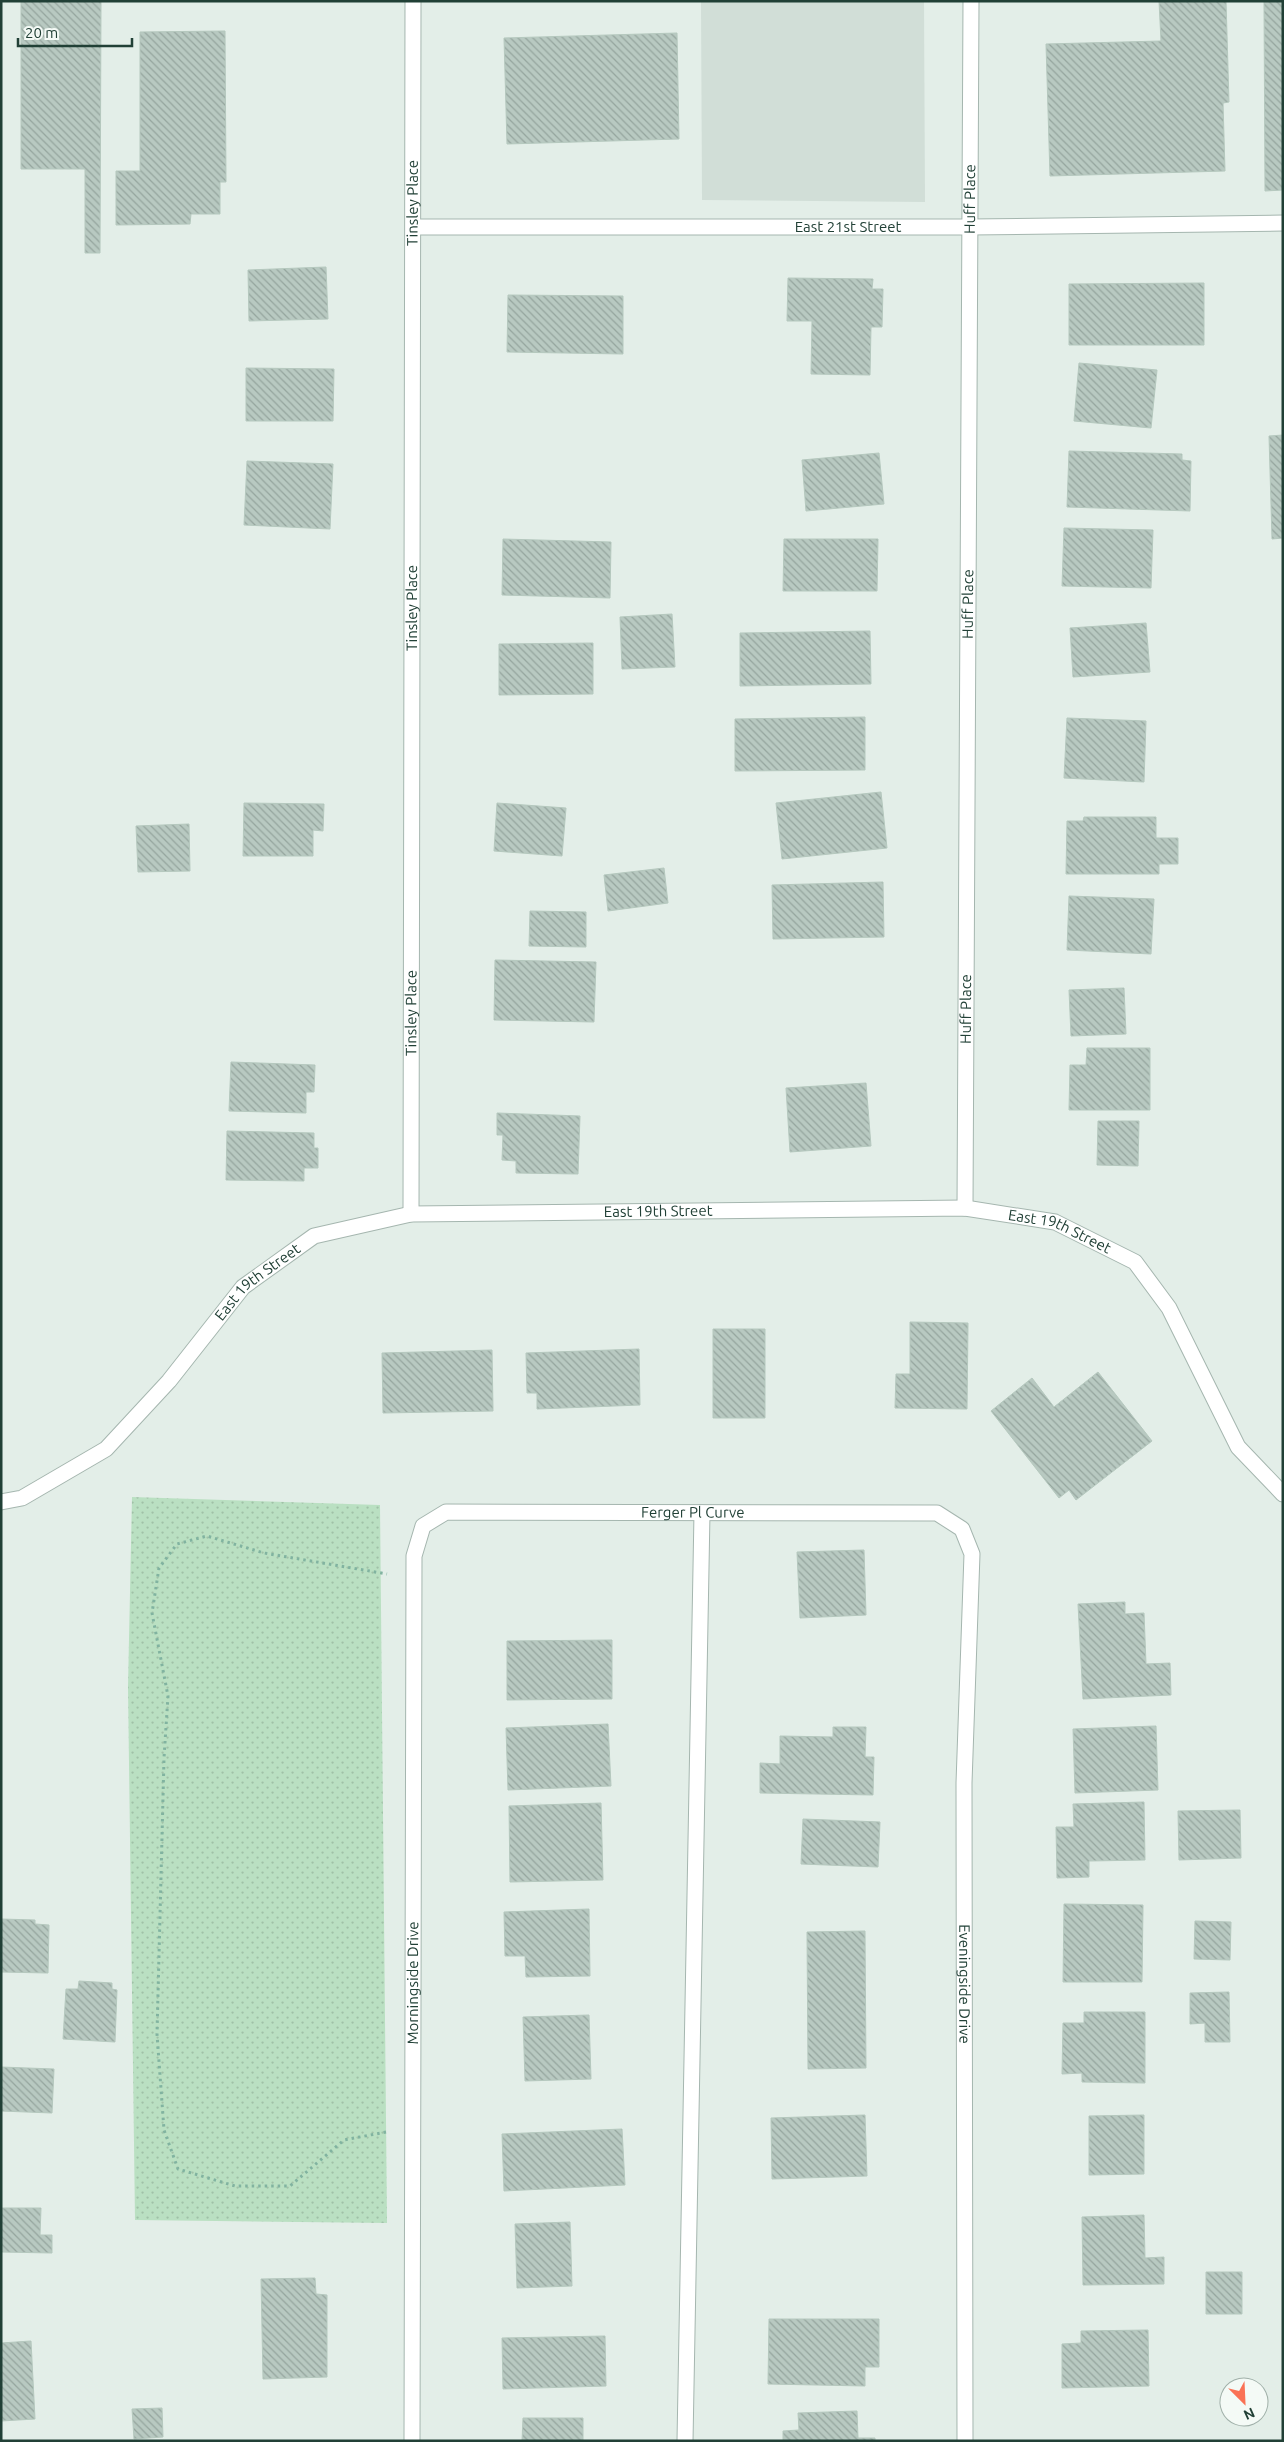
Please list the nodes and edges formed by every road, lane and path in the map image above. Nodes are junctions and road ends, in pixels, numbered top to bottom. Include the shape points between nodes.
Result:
1 (413, 1) edge
2 (971, 1) edge
3 (1283, 223) edge
4 (414, 227) junction
5 (970, 227) junction
6 (965, 1208) junction
7 (411, 1214) junction
8 (1283, 1494) edge
9 (1, 1502) edge
10 (702, 1513) junction
11 (423, 1526) joint
12 (962, 1529) joint
13 (414, 1577) junction
14 (412, 2126) junction
15 (412, 2441) edge
16 (685, 2441) edge
17 (965, 2441) edge

1 - 4 street, Tinsley Place
2 - 5 street, Huff Place
3 - 5 street, East 21st Street
4 - 5 street, East 21st Street
4 - 7 street, Tinsley Place
5 - 6 street, Huff Place
6 - 7 street, East 19th Street
6 - 8 street, East 19th Street via 1055,1222 1135,1262 1169,1308 1238,1447
7 - 9 street, East 19th Street via 314,1236 243,1287 169,1381 106,1449 22,1498
10 - 11 street, Ferger Pl Curve via 446,1512
10 - 12 street, Ferger Pl Curve via 937,1513
10 - 16 street
11 - 13 street, Morningside Drive via 414,1556
12 - 17 street, Eveningside Drive via 972,1554 964,1783
13 - 14 street, Morningside Drive
13 - 14 path via 358,1571 264,1553 207,1536 177,1544 165,1560 160,1568 152,1613 168,1696 158,2034 164,2130 178,2170 235,2186 290,2186 344,2140
14 - 15 street, Morningside Drive

